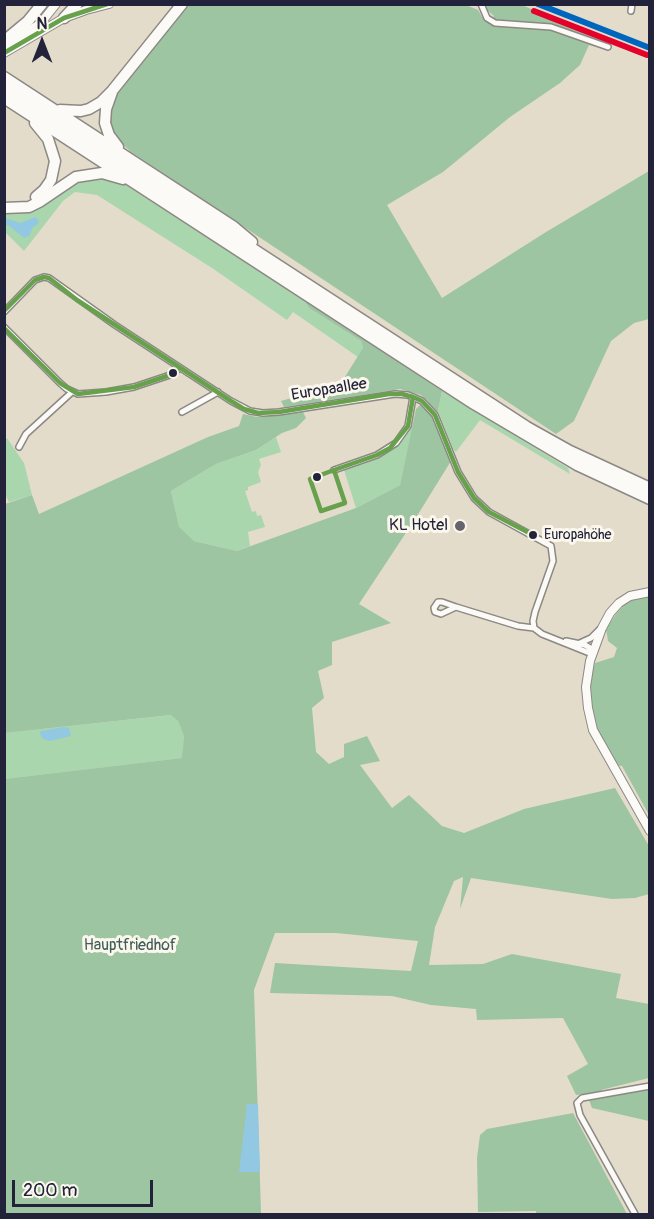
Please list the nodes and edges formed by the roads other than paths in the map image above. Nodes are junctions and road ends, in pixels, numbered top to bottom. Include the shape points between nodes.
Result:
1 (42, 4) edge
2 (56, 4) edge
3 (77, 4) edge
4 (109, 4) edge
5 (481, 4) edge
6 (179, 8) edge
7 (64, 18) junction
8 (4, 43) edge
9 (608, 47) dead end
10 (4, 53) edge
11 (4, 77) edge
12 (4, 87) edge
13 (112, 92) junction
14 (4, 98) edge
15 (49, 105) junction
16 (17, 107) junction
17 (129, 158) junction
18 (140, 186) junction
19 (4, 206) edge
20 (276, 265) junction
21 (4, 312) edge
22 (4, 327) edge
23 (180, 368) junction
24 (72, 392) junction
25 (218, 392) junction
26 (413, 396) junction
27 (182, 412) dead end
28 (20, 447) dead end
29 (334, 470) dead end
30 (650, 488) edge
31 (650, 498) edge
32 (650, 592) edge
33 (456, 607) dead end
34 (603, 624) junction
35 (534, 628) junction
36 (562, 641) junction
37 (578, 644) junction
38 (592, 654) junction
39 (650, 831) edge
40 (650, 1086) edge
41 (635, 1215) edge

1 - 8 highway
2 - 8 street via 40,24
3 - 7 highway
4 - 7 street
5 - 9 street via 487,18 495,23 551,27
6 - 13 highway
7 - 10 street
11 - 15 highway
12 - 20 highway
13 - 15 highway via 85,111
13 - 17 highway via 105,113 106,127 114,143
14 - 16 highway
15 - 17 highway
16 - 18 highway
16 - 19 highway via 48,139 55,168 48,186 38,196 22,204
17 - 20 highway via 234,227
18 - 19 highway via 102,173 89,174 66,182 28,207
18 - 31 highway via 523,434 577,465
20 - 30 highway via 527,427
21 - 23 street, Europaallee via 35,280 49,278
22 - 24 street
23 - 24 street via 128,389
23 - 25 street, Europaallee
24 - 28 street via 26,434
25 - 26 street, Europaallee via 244,409 263,413 389,394
25 - 27 street
26 - 29 street via 408,426 396,443 377,455
26 - 35 street via 435,415 462,481 478,503 551,546 553,561 535,612
32 - 34 street via 623,600
33 - 35 street
34 - 37 street via 591,638
34 - 38 street
35 - 36 street
36 - 37 street
36 - 38 street
37 - 38 street via 588,647
38 - 39 street via 586,687 592,728
40 - 41 street via 582,1098 577,1103

